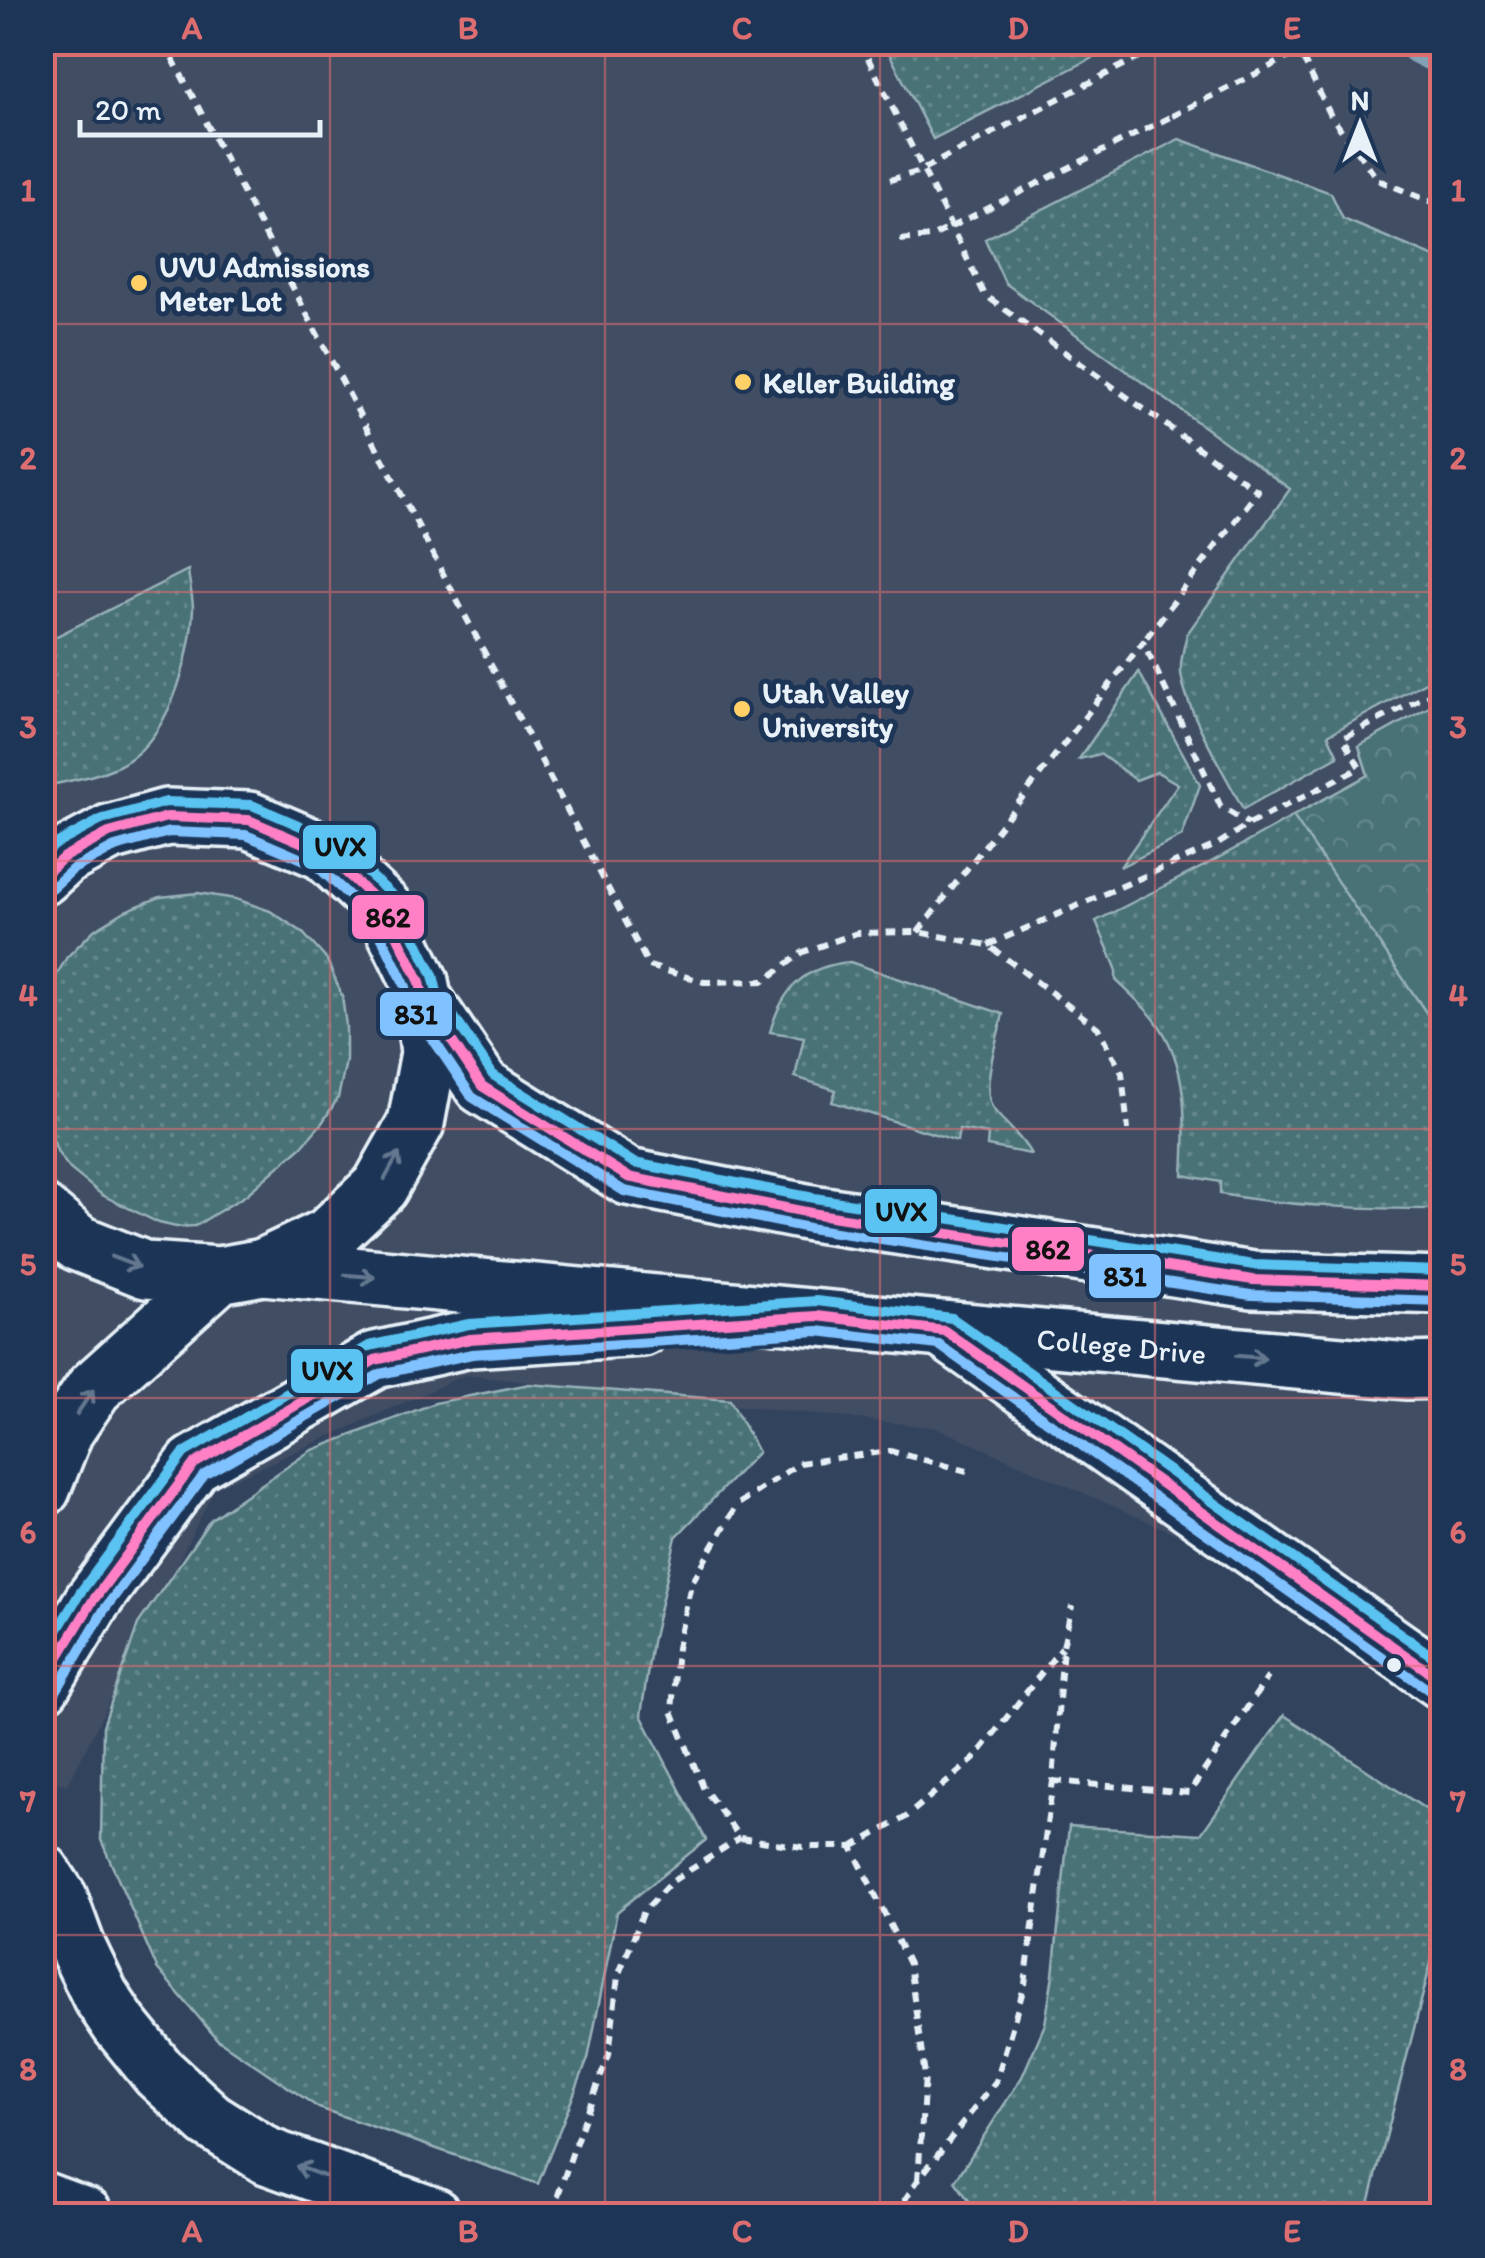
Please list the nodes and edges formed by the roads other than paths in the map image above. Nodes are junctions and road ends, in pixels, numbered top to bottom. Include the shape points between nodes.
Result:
1 (109, 833) junction
2 (42, 847) edge
3 (42, 877) edge
4 (422, 990) junction
5 (42, 1213) edge
6 (241, 1271) junction
7 (1442, 1286) edge
8 (818, 1316) junction
9 (945, 1331) junction
10 (1442, 1370) edge
11 (42, 1489) edge
12 (1442, 1682) edge
13 (42, 1685) edge
14 (42, 1872) edge
15 (42, 2200) edge
16 (85, 2216) edge
17 (434, 2216) edge

1 - 2 street
1 - 3 street
1 - 4 street via 167,818 249,820 324,852 384,908
6 -> 4 street via 328,1236 380,1187 416,1124 429,1053
4 - 7 street via 482,1086 628,1176 811,1212 1252,1280
5 -> 6 street, College Drive via 78,1243 146,1270
6 -> 8 street, College Drive
11 -> 6 street via 65,1431 94,1388
8 - 9 street, College Drive
8 - 13 street via 470,1339 375,1360 194,1464 92,1602
9 -> 10 street, College Drive
9 - 12 street
17 -> 14 street via 267,2156 210,2120 120,2026
15 - 16 street

